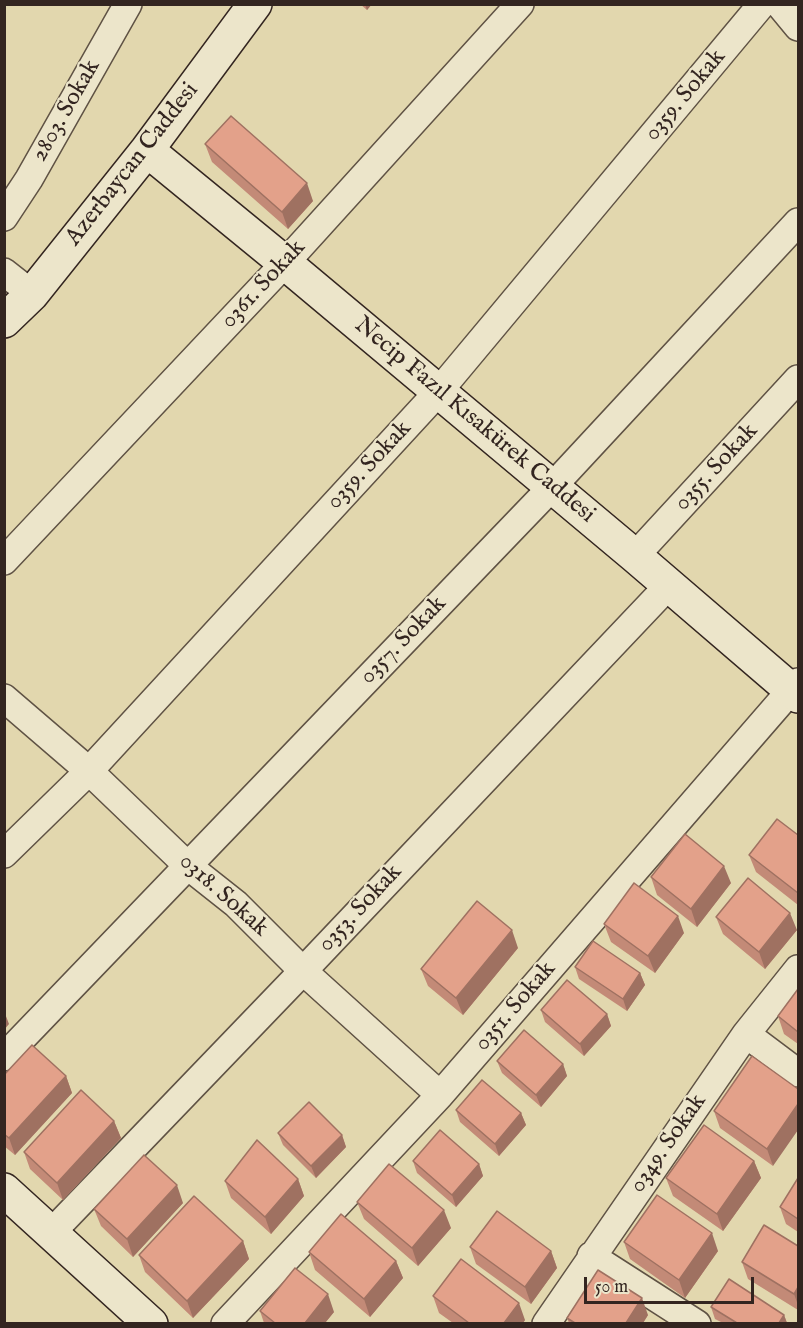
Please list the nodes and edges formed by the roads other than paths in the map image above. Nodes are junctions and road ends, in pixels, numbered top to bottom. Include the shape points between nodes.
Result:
1 (128, 4) edge
2 (255, 4) edge
3 (520, 4) edge
4 (762, 4) edge
5 (779, 4) edge
6 (798, 27) edge
7 (147, 150) junction
8 (4, 217) edge
9 (798, 222) edge
10 (285, 263) junction
11 (4, 272) edge
12 (32, 294) junction
13 (4, 321) edge
14 (798, 379) edge
15 (439, 391) junction
16 (552, 487) junction
17 (635, 556) junction
18 (4, 561) edge
19 (669, 585) junction
20 (796, 689) edge
21 (4, 699) edge
22 (89, 771) junction
23 (4, 855) edge
24 (188, 866) junction
25 (798, 969) edge
26 (303, 971) junction
27 (746, 1034) junction
28 (4, 1057) edge
29 (798, 1073) edge
30 (440, 1095) junction
31 (4, 1190) edge
32 (51, 1232) junction
33 (591, 1256) junction
34 (681, 1319) edge
35 (152, 1323) edge
36 (225, 1323) edge
37 (546, 1323) edge

1 - 8 street, 2803. Sokak
2 - 7 street, Azerbaycan Caddesi
3 - 10 street, 0361. Sokak
4 - 15 street, 0359. Sokak
5 - 6 street
7 - 10 street, Necip Fazıl Kısakürek Caddesi
7 - 12 street, Azerbaycan Caddesi
9 - 16 street, 0357. Sokak
10 - 15 street, Necip Fazıl Kısakürek Caddesi
10 - 18 street, 0361. Sokak
11 - 12 street
12 - 13 street, Azerbaycan Caddesi
14 - 17 street, 0355. Sokak
15 - 16 street, Necip Fazıl Kısakürek Caddesi
15 - 22 street, 0359. Sokak
16 - 17 street, Necip Fazıl Kısakürek Caddesi
16 - 24 street, 0357. Sokak
17 - 19 street, Necip Fazıl Kısakürek Caddesi
19 - 20 street, Necip Fazıl Kısakürek Caddesi
19 - 26 street, 0353. Sokak
20 - 30 street, 0351. Sokak
21 - 22 street, 0318. Sokak
22 - 23 street, 0359. Sokak
22 - 24 street, 0318. Sokak
24 - 26 street, 0318. Sokak via 236,904
24 - 28 street, 0357. Sokak
25 - 27 street, 0349. Sokak
26 - 30 street, 0318. Sokak
26 - 32 street, 0353. Sokak
27 - 29 street
27 - 33 street, 0349. Sokak
30 - 36 street, 0351. Sokak
31 - 32 street
32 - 35 street
33 - 34 street
33 - 37 street, 0349. Sokak

